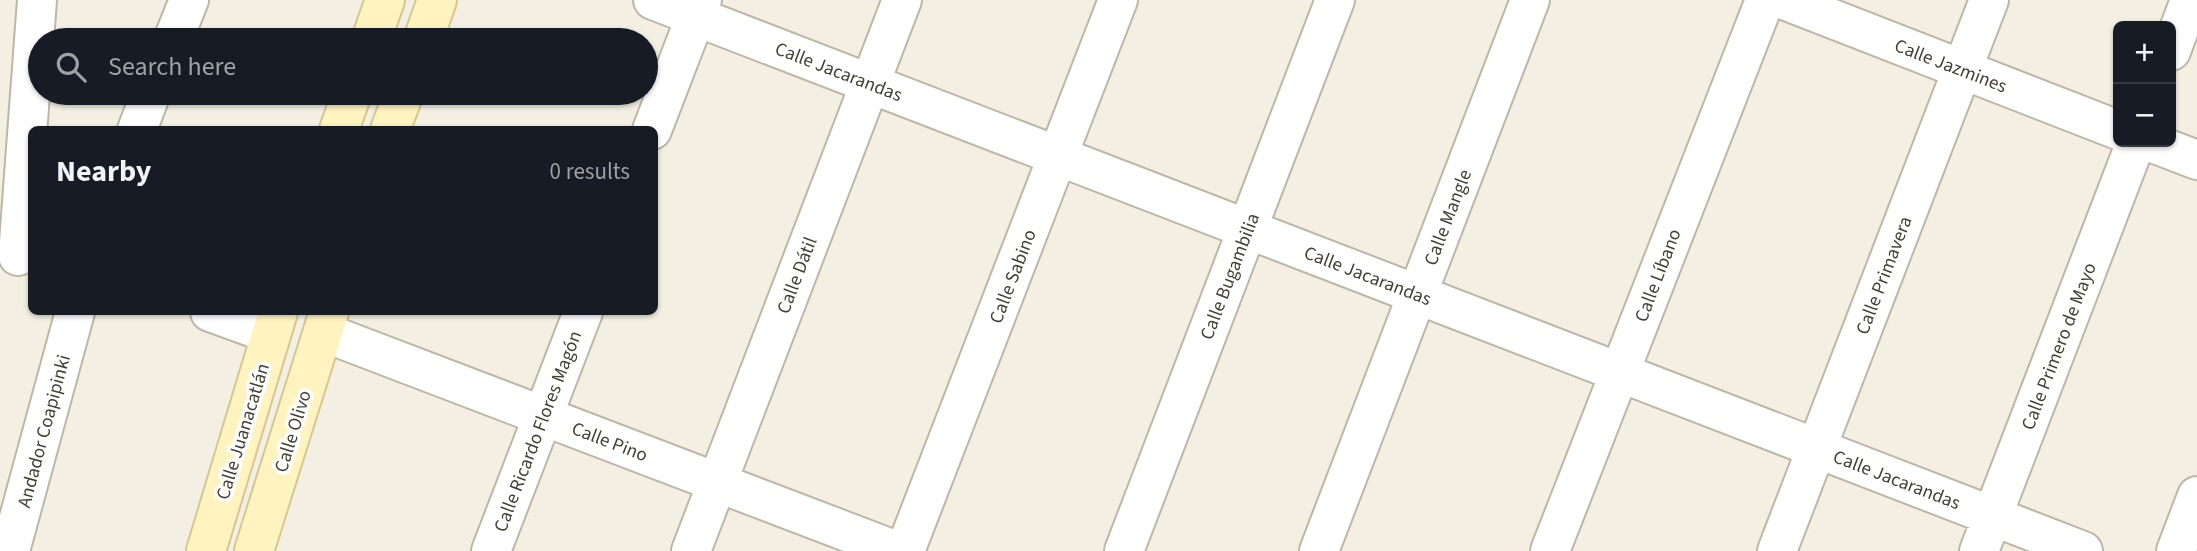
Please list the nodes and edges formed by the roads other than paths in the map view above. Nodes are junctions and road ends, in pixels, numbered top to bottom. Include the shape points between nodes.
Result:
1 (37, 0) edge
2 (189, 0) edge
3 (385, 0) edge
4 (437, 0) edge
5 (653, 0) edge
6 (902, 0) edge
7 (1118, 0) edge
8 (1335, 0) edge
9 (1530, 0) edge
10 (1765, 0) edge
11 (1784, 0) edge
12 (1989, 0) edge
13 (2190, 0) edge
14 (699, 8) edge
15 (35, 28) edge
16 (178, 28) edge
17 (375, 28) edge
18 (426, 28) edge
19 (2176, 38) edge
20 (1962, 69) junction
21 (870, 83) junction
22 (29, 105) edge
23 (146, 105) edge
24 (348, 105) edge
25 (399, 105) edge
26 (139, 126) edge
27 (340, 126) edge
28 (392, 126) edge
29 (654, 126) edge
30 (2113, 128) edge
31 (2134, 147) edge
32 (2163, 147) edge
33 (1058, 156) junction
34 (2197, 160) edge
35 (1247, 229) junction
36 (17, 256) edge
37 (1417, 294) junction
38 (74, 315) edge
39 (228, 315) edge
40 (582, 315) edge
41 (326, 322) edge
42 (275, 323) edge
43 (1619, 372) junction
44 (543, 416) junction
45 (1816, 448) junction
46 (718, 482) junction
47 (2197, 496) edge
48 (1993, 516) junction
49 (10, 551) edge
50 (206, 551) edge
51 (254, 551) edge
52 (491, 551) edge
53 (691, 551) edge
54 (897, 551) edge
55 (905, 551) edge
56 (1124, 551) edge
57 (1319, 551) edge
58 (1550, 551) edge
59 (1777, 551) edge
60 (1979, 551) edge
61 (2083, 551) edge
62 (2176, 551) edge

1 - 15 street
2 - 16 street
3 - 17 street
4 - 18 street
5 - 14 street, Calle Jacarandas
6 - 21 street, Calle Dátil
7 - 33 street, Calle Sabino
8 - 35 street, Calle Bugambilia
9 - 37 street, Calle Mangle
10 - 43 street, Calle Líbano
11 - 20 street, Calle Jazmines
12 - 20 street, Calle Primavera
13 - 19 street
14 - 21 street, Calle Jacarandas
14 - 29 street
20 - 30 street, Calle Jazmines
20 - 45 street, Calle Primavera
21 - 33 street, Calle Jacarandas
21 - 46 street, Calle Dátil
22 - 36 street
23 - 26 street
24 - 27 street
25 - 28 street
31 - 48 street, Calle Primero de Mayo
32 - 34 street
33 - 35 street, Calle Jacarandas
33 - 55 street, Calle Sabino
35 - 37 street, Calle Jacarandas
35 - 56 street, Calle Bugambilia
37 - 43 street, Calle Jacarandas
37 - 57 street, Calle Mangle
38 - 49 street, Andador Coapipinki
39 - 42 street
40 - 44 street, Calle Ricardo Flores Magón
41 - 44 street, Calle Pino
41 - 51 street, Calle Olivo
42 - 50 street, Calle Juanacatlán
43 - 45 street, Calle Jacarandas
43 - 58 street, Calle Líbano
44 - 46 street, Calle Pino
44 - 52 street, Calle Ricardo Flores Magón
45 - 48 street, Calle Jacarandas
45 - 59 street, Calle Primavera
46 - 53 street, Calle Dátil
46 - 54 street, Calle Pino
47 - 62 street
48 - 60 street, Calle Primero de Mayo
48 - 61 street, Calle Jacarandas

